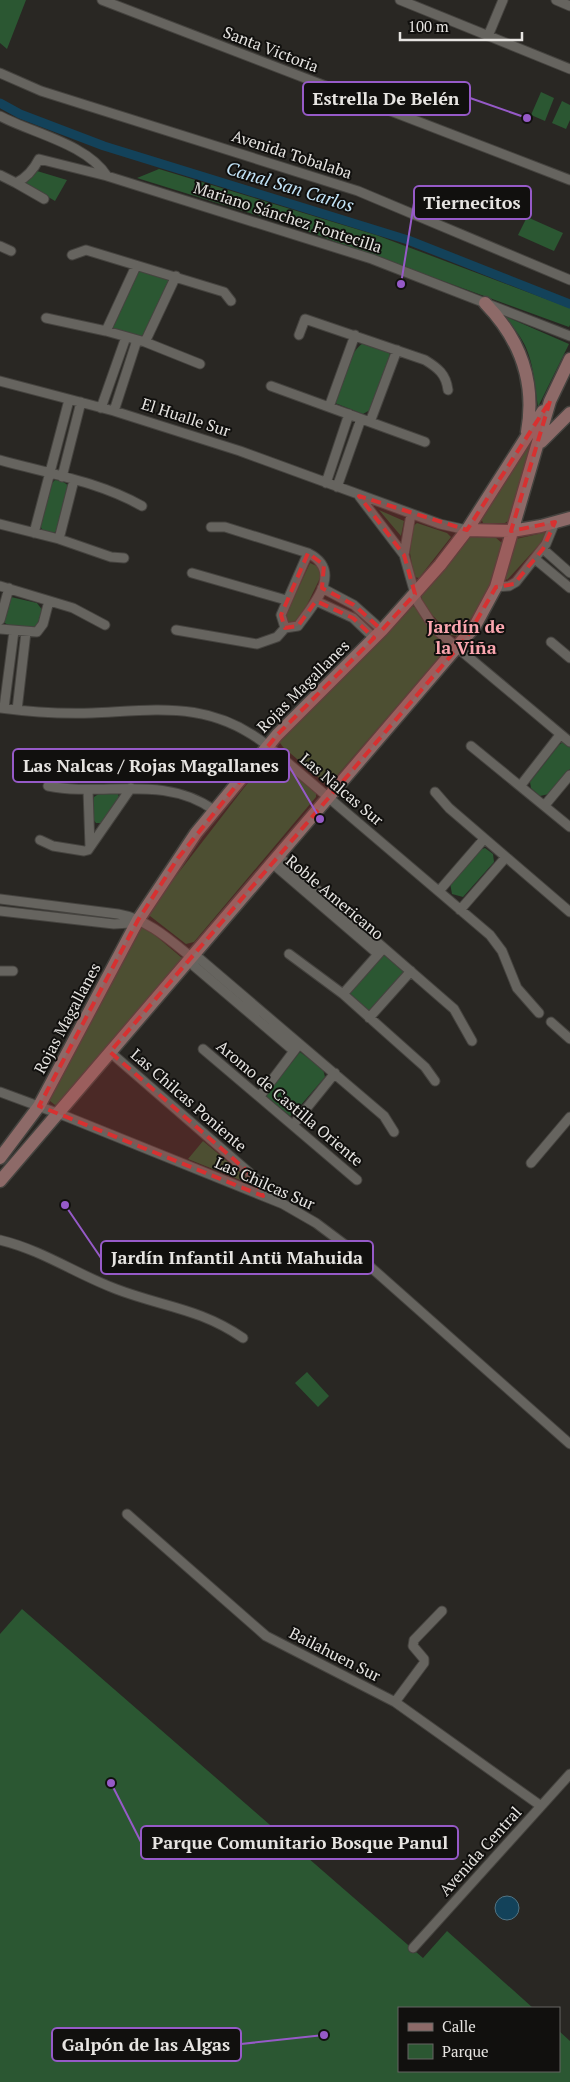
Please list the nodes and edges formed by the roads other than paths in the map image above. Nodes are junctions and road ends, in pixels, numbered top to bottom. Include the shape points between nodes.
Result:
1 (102, 0) edge
2 (400, 0) edge
3 (503, 0) edge
4 (556, 0) edge
5 (570, 6) edge
6 (488, 36) junction
7 (570, 69) edge
8 (0, 73) edge
9 (0, 116) edge
10 (0, 175) edge
11 (107, 176) junction
12 (570, 180) edge
13 (16, 183) junction
14 (44, 199) dead end
15 (0, 246) edge
16 (11, 251) dead end
17 (72, 256) dead end
18 (136, 266) junction
19 (176, 276) junction
20 (570, 280) edge
21 (231, 301) dead end
22 (485, 303) junction
23 (46, 318) dead end
24 (106, 331) junction
25 (299, 334) dead end
26 (355, 335) junction
27 (570, 336) edge
28 (126, 337) junction
29 (141, 341) junction
30 (397, 350) junction
31 (570, 358) edge
32 (200, 364) dead end
33 (0, 381) edge
34 (271, 386) dead end
35 (448, 390) dead end
36 (70, 400) junction
37 (550, 401) junction
38 (81, 402) junction
39 (329, 407) junction
40 (101, 408) junction
41 (114, 411) junction
42 (570, 413) edge
43 (349, 414) junction
44 (366, 420) junction
45 (526, 436) junction
46 (426, 442) dead end
47 (536, 448) junction
48 (0, 460) edge
49 (50, 474) junction
50 (62, 477) junction
51 (74, 480) junction
52 (326, 483) junction
53 (337, 487) junction
54 (359, 496) junction
55 (142, 506) dead end
56 (411, 514) junction
57 (570, 518) edge
58 (555, 522) junction
59 (0, 524) edge
60 (211, 527) dead end
61 (467, 530) junction
62 (512, 531) junction
63 (34, 533) junction
64 (59, 539) junction
65 (543, 549) junction
66 (308, 553) junction
67 (404, 555) junction
68 (124, 558) dead end
69 (535, 559) junction
70 (192, 573) dead end
71 (570, 573) edge
72 (4, 587) edge
73 (496, 587) junction
74 (322, 588) junction
75 (570, 588) edge
76 (415, 594) junction
77 (286, 600) junction
78 (49, 601) junction
79 (316, 601) junction
80 (0, 620) edge
81 (105, 625) dead end
82 (285, 628) junction
83 (0, 629) edge
84 (176, 630) dead end
85 (14, 631) junction
86 (26, 632) junction
87 (378, 634) junction
88 (551, 642) dead end
89 (457, 649) junction
90 (570, 658) edge
91 (2, 708) edge
92 (17, 710) junction
93 (560, 735) junction
94 (570, 742) edge
95 (268, 746) junction
96 (471, 746) dead end
97 (570, 775) edge
98 (521, 785) junction
99 (48, 786) dead end
100 (131, 788) junction
101 (88, 790) junction
102 (435, 792) dead end
103 (328, 797) junction
104 (545, 805) junction
105 (214, 810) junction
106 (570, 827) edge
107 (484, 839) junction
108 (40, 840) dead end
109 (90, 848) junction
110 (506, 857) junction
111 (275, 859) junction
112 (439, 891) junction
113 (0, 899) edge
114 (460, 910) junction
115 (0, 911) edge
116 (570, 912) edge
117 (138, 920) junction
118 (381, 951) junction
119 (289, 954) dead end
120 (191, 957) junction
121 (0, 971) edge
122 (13, 971) dead end
123 (411, 971) junction
124 (343, 994) junction
125 (539, 1014) dead end
126 (369, 1018) junction
127 (551, 1022) dead end
128 (570, 1039) edge
129 (472, 1041) dead end
130 (300, 1043) junction
131 (204, 1049) dead end
132 (294, 1051) junction
133 (110, 1052) junction
134 (335, 1073) junction
135 (434, 1082) dead end
136 (0, 1092) edge
137 (260, 1096) junction
138 (39, 1106) junction
139 (57, 1113) junction
140 (570, 1117) edge
141 (293, 1125) junction
142 (394, 1132) dead end
143 (0, 1158) edge
144 (531, 1163) dead end
145 (357, 1180) dead end
146 (0, 1181) edge
147 (263, 1196) junction
148 (0, 1240) edge
149 (243, 1338) dead end
150 (570, 1444) edge
151 (127, 1514) dead end
152 (442, 1611) dead end
153 (395, 1702) junction
154 (569, 1776) edge
155 (541, 1806) junction
156 (413, 1948) dead end

1 - 12 street, Santa Victoria
2 - 6 street
3 - 6 street
4 - 5 street
6 - 7 street
8 - 20 street, Avenida Tobalaba via 41,90 358,191
9 - 11 street, Mariano Sánchez Fontecilla via 58,140 99,164
10 - 13 street
11 - 13 street, Mariano Sánchez Fontecilla via 39,159
11 - 22 street, Mariano Sánchez Fontecilla via 372,259
13 - 14 street
15 - 16 street
17 - 18 street via 86,250
18 - 19 street
18 - 24 street
19 - 21 street via 224,292
19 - 29 street
22 - 27 street, Mariano Sánchez Fontecilla
22 - 45 street via 511,336 524,363 529,398
23 - 24 street
24 - 28 street
25 - 26 street via 305,319
26 - 30 street
26 - 39 street
28 - 29 street
28 - 40 street
29 - 32 street
29 - 41 street
30 - 35 street via 425,360 440,370 447,380
30 - 44 street
31 - 37 street, Rojas Magallanes
33 - 36 street, El Hualle Sur
34 - 39 street
36 - 38 street, El Hualle Sur
36 - 49 street
37 - 45 street, Rojas Magallanes
37 - 47 street, Rojas Magallanes
38 - 40 street, El Hualle Sur
38 - 50 street
39 - 43 street
40 - 41 street, El Hualle Sur
41 - 52 street, El Hualle Sur via 240,451
42 - 47 street via 550,430
43 - 44 street
43 - 52 street
44 - 46 street
44 - 53 street
45 - 61 street, Rojas Magallanes
47 - 62 street, Rojas Magallanes
48 - 49 street
49 - 50 street
49 - 63 street
50 - 51 street
51 - 55 street via 130,498
51 - 64 street
52 - 53 street, El Hualle Sur
53 - 54 street, El Hualle Sur
54 - 56 street, El Hualle Sur
54 - 67 street
56 - 61 street, El Hualle Sur
56 - 67 street
57 - 58 street, El Hualle Sur
58 - 62 street, El Hualle Sur
58 - 65 street
59 - 63 street
60 - 66 street via 225,526
61 - 62 street, El Hualle Sur
61 - 76 street, Rojas Magallanes
62 - 73 street, Rojas Magallanes
63 - 64 street
64 - 68 street via 111,557
65 - 69 street
65 - 71 street
66 - 74 street via 324,566 326,575
66 - 77 street
67 - 76 street
69 - 73 street via 512,586
69 - 75 street
70 - 77 street
72 - 78 street
72 - 80 street
73 - 89 street, Rojas Magallanes via 482,614
74 - 79 street
74 - 87 street via 354,605
76 - 87 street, Rojas Magallanes
76 - 89 street via 429,621
77 - 82 street via 281,615
78 - 81 street via 72,608
78 - 86 street via 39,630
79 - 82 street via 298,626
79 - 87 street
82 - 84 street via 277,637 257,644
83 - 85 street
85 - 86 street
85 - 91 street
86 - 92 street
87 - 95 street, Rojas Magallanes
88 - 90 street
89 - 93 street
89 - 103 street, Rojas Magallanes
91 - 92 street, Las Nalcas Sur
92 - 95 street, Las Nalcas Sur via 67,713 151,708 179,710 231,724
93 - 94 street
93 - 98 street
95 - 103 street, Las Nalcas Sur
95 - 105 street, Rojas Magallanes
96 - 98 street
97 - 104 street
98 - 104 street
99 - 101 street
100 - 101 street
100 - 105 street via 164,790
100 - 109 street
101 - 109 street
102 - 107 street
103 - 111 street, Rojas Magallanes
103 - 112 street, Las Nalcas Sur
104 - 106 street
105 - 117 street, Rojas Magallanes
107 - 110 street
107 - 112 street
108 - 109 street via 53,846 82,851
110 - 114 street
110 - 116 street
111 - 118 street, Roble Americano
111 - 120 street, Rojas Magallanes
112 - 114 street, Las Nalcas Sur
113 - 117 street via 118,914
114 - 125 street, Las Nalcas Sur via 498,945 517,988
115 - 117 street via 114,924
117 - 120 street
117 - 138 street, Rojas Magallanes
118 - 123 street, Roble Americano
118 - 124 street, Roble Americano
119 - 124 street
120 - 130 street via 200,959
120 - 132 street via 194,966
120 - 133 street, Rojas Magallanes
121 - 122 street
123 - 126 street
123 - 129 street, Roble Americano via 454,1009
124 - 126 street
126 - 135 street via 425,1067
127 - 128 street
130 - 132 street
130 - 134 street
131 - 137 street, Aromo de Castilla Oriente
132 - 137 street
133 - 139 street, Rojas Magallanes
133 - 147 street, Las Chilcas Poniente via 252,1174 259,1182
134 - 141 street
134 - 142 street via 384,1116
136 - 138 street, Las Chilcas Sur
137 - 141 street, Aromo de Castilla Oriente
138 - 139 street, Las Chilcas Sur
138 - 143 street, Rojas Magallanes
139 - 146 street, Rojas Magallanes
139 - 147 street, Las Chilcas Sur
140 - 144 street
141 - 145 street, Aromo de Castilla Oriente
147 - 150 street, Las Chilcas Sur via 302,1215 336,1237
148 - 149 street via 47,1256 124,1292 212,1319
151 - 153 street, Bailahuen Sur via 266,1636
152 - 153 street via 414,1640 413,1646 424,1663
153 - 155 street, Bailahuen Sur
154 - 155 street, Avenida Central
155 - 156 street, Avenida Central

